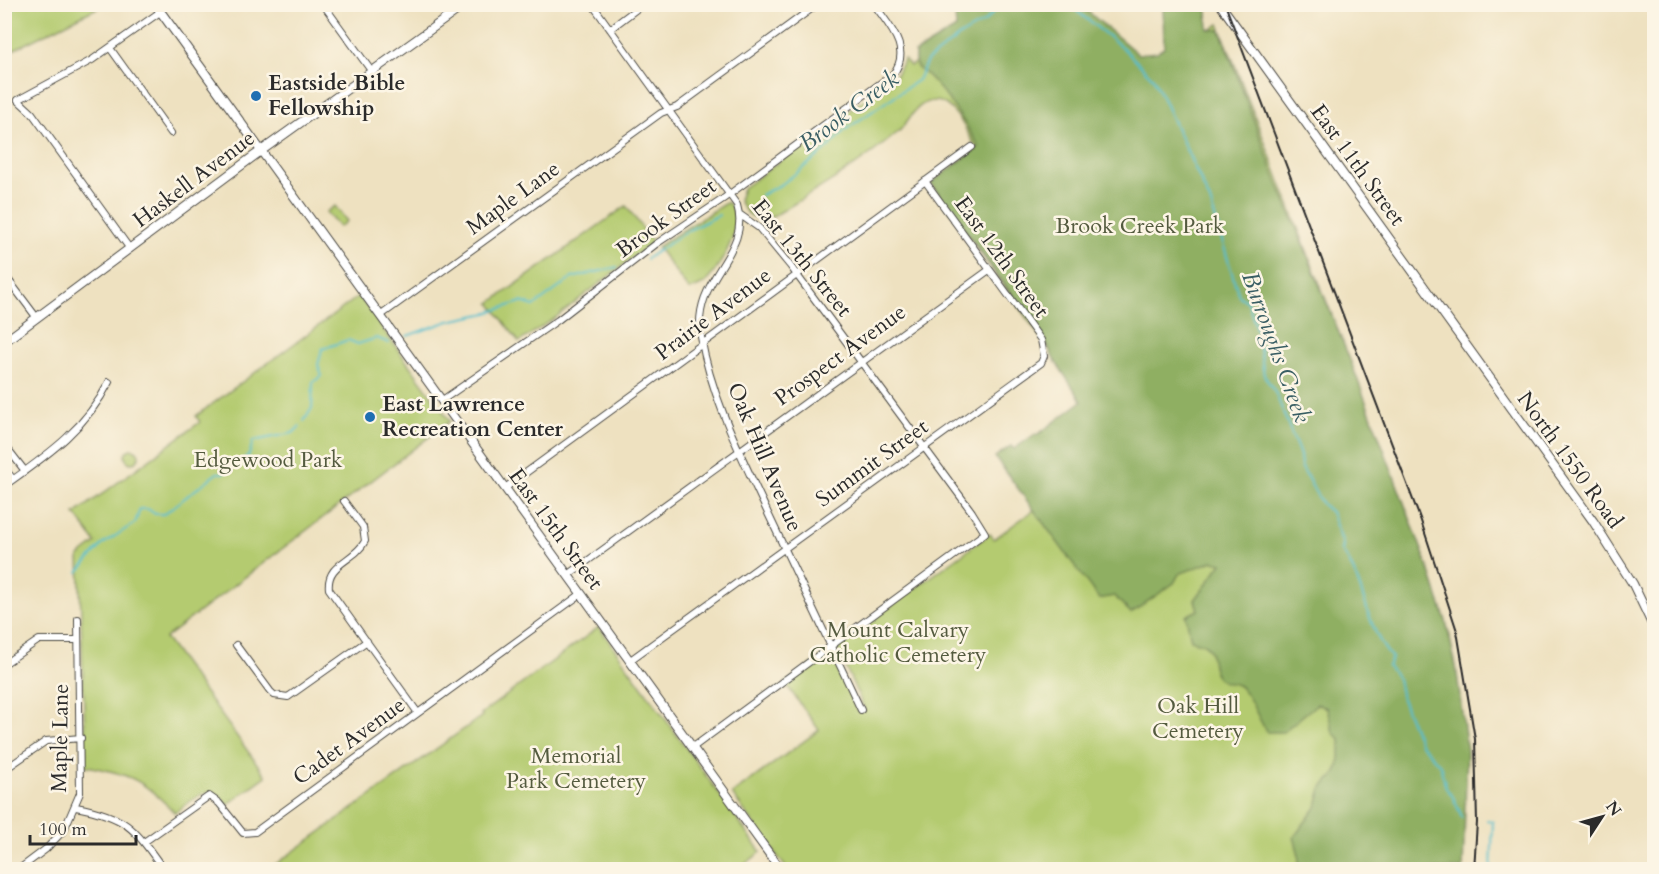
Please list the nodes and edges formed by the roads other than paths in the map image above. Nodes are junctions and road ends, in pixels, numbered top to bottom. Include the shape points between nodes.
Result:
1 (323, 4) edge
2 (466, 4) edge
3 (592, 4) edge
4 (643, 4) edge
5 (818, 4) edge
6 (873, 4) edge
7 (1220, 4) edge
8 (157, 8) edge
9 (610, 29) junction
10 (110, 48) junction
11 (372, 72) junction
12 (668, 111) junction
13 (171, 133) dead end
14 (972, 147) dead end
15 (261, 151) junction
16 (925, 181) junction
17 (729, 195) junction
18 (739, 214) junction
19 (129, 249) junction
20 (989, 270) junction
21 (4, 274) edge
22 (797, 274) junction
23 (380, 316) junction
24 (37, 318) junction
25 (4, 342) edge
26 (703, 344) junction
27 (1468, 347) joint
28 (1044, 356) joint
29 (860, 361) junction
30 (109, 382) dead end
31 (441, 401) junction
32 (4, 444) edge
33 (924, 448) junction
34 (739, 451) junction
35 (4, 468) edge
36 (25, 471) junction
37 (13, 479) junction
38 (4, 486) edge
39 (505, 488) junction
40 (344, 501) dead end
41 (785, 548) junction
42 (568, 575) junction
43 (581, 594) junction
44 (78, 619) dead end
45 (1654, 628) edge
46 (78, 640) junction
47 (367, 641) junction
48 (236, 645) dead end
49 (831, 646) junction
50 (629, 661) junction
51 (4, 664) edge
52 (861, 710) dead end
53 (418, 712) junction
54 (81, 738) junction
55 (692, 748) junction
56 (4, 770) edge
57 (76, 807) junction
58 (144, 842) junction
59 (18, 870) edge
60 (164, 870) edge
61 (781, 870) edge

1 - 11 street
2 - 11 main road, Haskell Avenue
3 - 9 street, East 13th Street
4 - 9 street
5 - 12 street, Maple Lane
6 - 17 street, Brook Street via 898,40 902,55 893,74
7 - 27 main road, East 11th Street
8 - 10 street
8 - 15 main road, East 15th Street
9 - 12 street, East 13th Street
10 - 13 street
10 - 19 street via 18,100 32,113
11 - 15 main road, Haskell Avenue
12 - 17 street, East 13th Street
12 - 23 street, Maple Lane
14 - 16 street, Prairie Avenue
15 - 19 main road, Haskell Avenue
15 - 23 main road, East 15th Street
16 - 20 street, East 12th Street
16 - 22 street, Prairie Avenue
17 - 18 street, East 13th Street
17 - 31 street, Brook Street
18 - 22 street, East 13th Street via 759,228
18 - 26 street, Oak Hill Avenue via 735,243 701,303
19 - 24 main road, Haskell Avenue
20 - 28 street, East 12th Street via 1041,340
20 - 29 street, Prospect Avenue
21 - 24 street
22 - 26 street, Prairie Avenue
22 - 29 street, East 13th Street
23 - 31 main road, East 15th Street
24 - 25 main road, Haskell Avenue
26 - 34 street, Oak Hill Avenue
26 - 39 street, Prairie Avenue
27 - 45 main road, North 1550 Road via 1606,540
28 - 33 street, Summit Street via 1037,367
29 - 33 street, East 13th Street
29 - 34 street, Prospect Avenue
30 - 36 street via 76,431
31 - 39 main road, East 15th Street
32 - 36 street
33 - 41 street, Summit Street
33 - 49 street, East 13th Street via 985,533
34 - 41 street, Oak Hill Avenue
34 - 42 street, Prospect Avenue
35 - 37 street
36 - 37 street
37 - 38 street
39 - 42 main road, East 15th Street
40 - 47 street via 363,527 365,541 360,550 332,572 329,589
41 - 49 street, Oak Hill Avenue
41 - 50 street, Summit Street
42 - 43 main road, East 15th Street
43 - 50 main road, East 15th Street
43 - 53 street, Cadet Avenue
44 - 46 street, Maple Lane
46 - 51 street via 39,640
46 - 54 street, Maple Lane
47 - 48 street via 288,697 274,695
47 - 53 street
49 - 52 street, Oak Hill Avenue
49 - 55 street
50 - 55 main road, East 15th Street
53 - 58 street, Cadet Avenue via 255,832 249,834 238,829 219,802 208,796
54 - 56 street via 46,741
54 - 57 street, Maple Lane
55 - 61 main road, East 15th Street
57 - 58 street via 112,815 130,826
57 - 59 street, Maple Lane via 56,840
58 - 60 street

